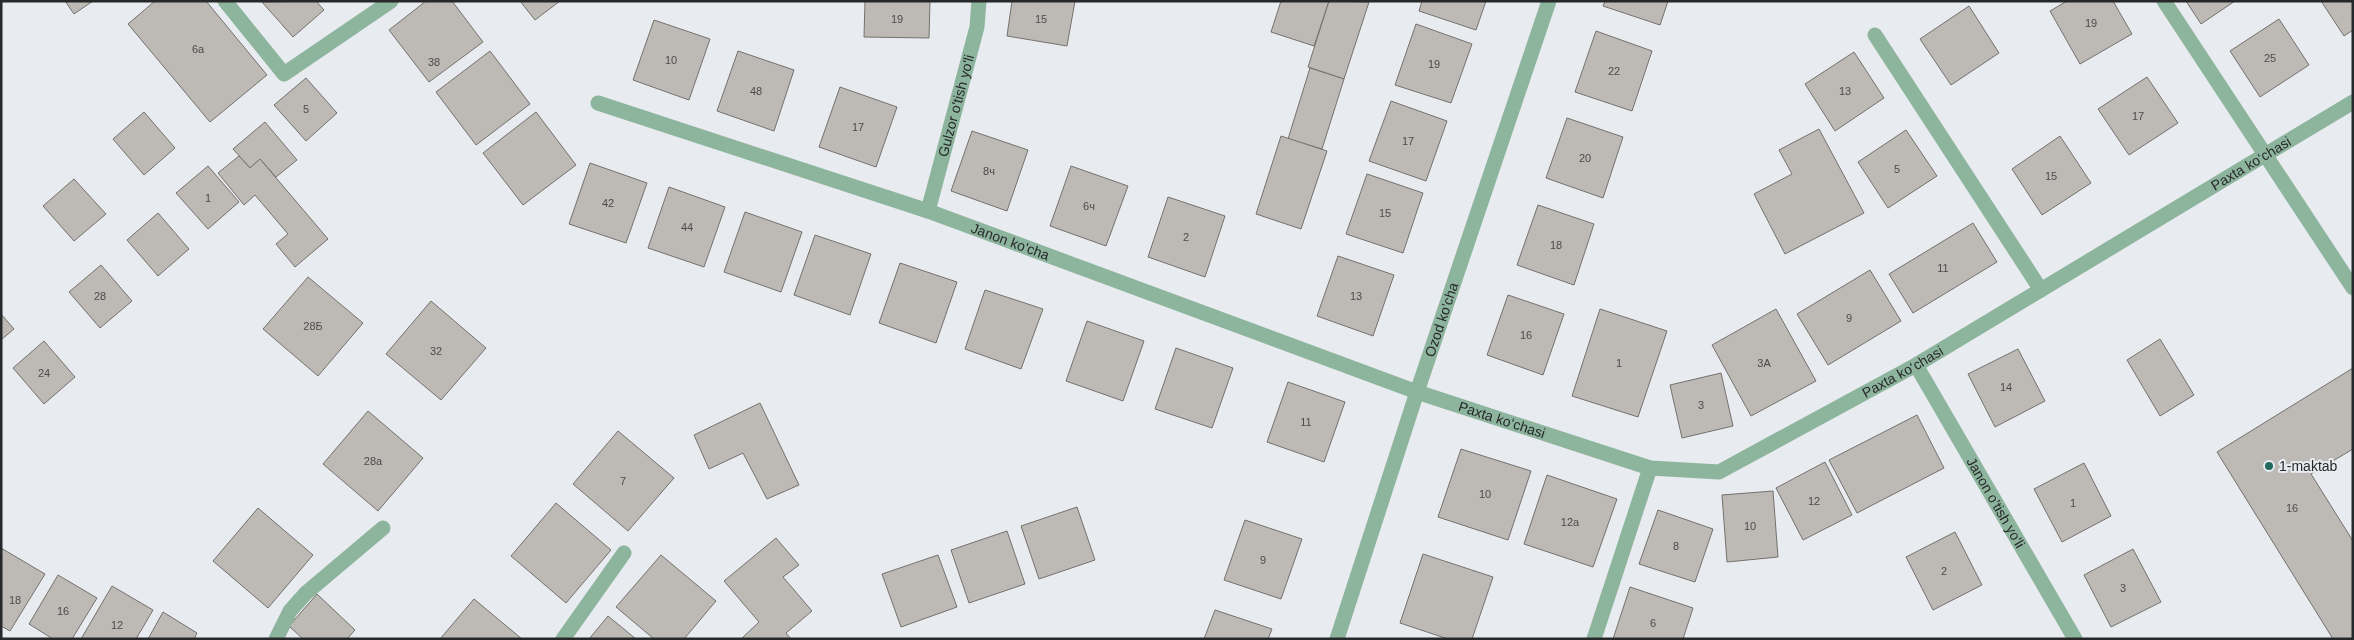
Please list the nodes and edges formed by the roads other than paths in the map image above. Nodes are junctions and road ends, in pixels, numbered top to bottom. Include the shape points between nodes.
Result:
1 (225, 1) edge
2 (391, 1) edge
3 (979, 1) edge
4 (1549, 1) edge
5 (2164, 1) edge
6 (1875, 34) dead end
7 (2353, 102) edge
8 (598, 103) dead end
9 (2266, 155) junction
10 (928, 211) junction
11 (2353, 288) edge
12 (2041, 290) junction
13 (1916, 365) junction
14 (1417, 392) junction
15 (1650, 468) junction
16 (383, 528) dead end
17 (624, 553) dead end
18 (276, 639) edge
19 (563, 639) edge
20 (1337, 639) edge
21 (1594, 639) edge
22 (2075, 639) edge

1 - 2 street via 284,74
3 - 10 street, Gulzor o'tish yo'li via 977,27
4 - 14 street, Ozod ko'cha
5 - 9 street
6 - 12 street
7 - 9 street, Paxta ko‘chasi
8 - 10 street, Janon ko'cha
9 - 11 street
9 - 12 street, Paxta ko‘chasi
10 - 14 street, Janon ko'cha
12 - 13 street, Paxta ko‘chasi
13 - 15 street, Paxta ko‘chasi via 1719,472
13 - 22 street, Janon o'tish yo'li
14 - 15 street, Paxta ko‘chasi
14 - 20 street, Ozod ko'cha
15 - 21 street
16 - 18 street via 306,593 290,611
17 - 19 street

